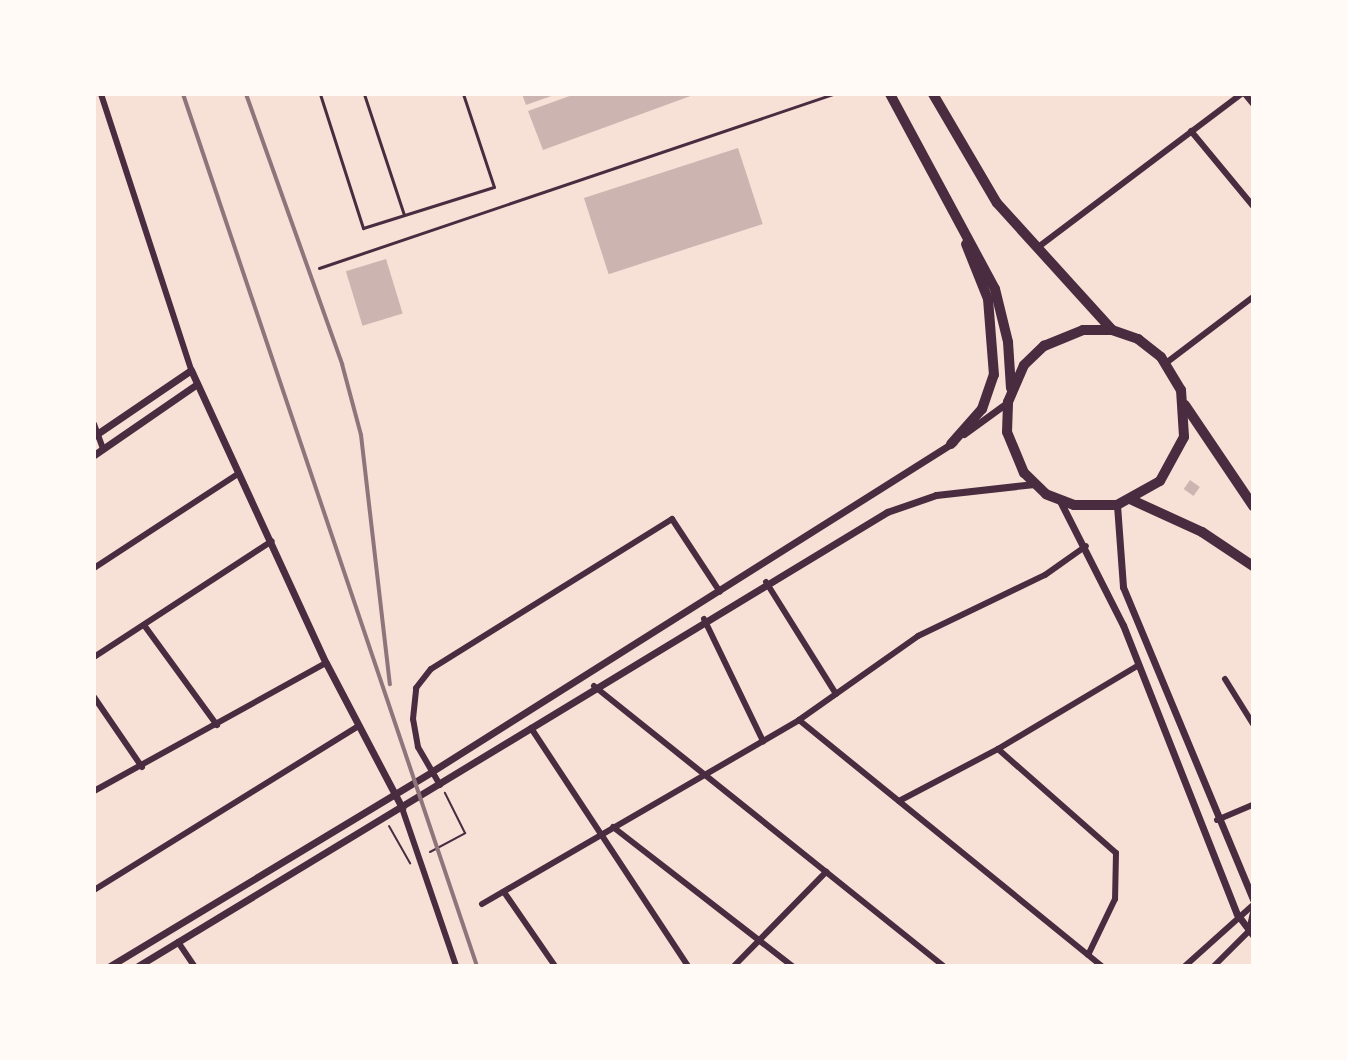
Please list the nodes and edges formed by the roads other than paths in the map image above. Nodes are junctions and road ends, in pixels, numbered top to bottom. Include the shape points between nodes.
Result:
1 (101, 94) edge
2 (320, 94) edge
3 (364, 94) edge
4 (463, 94) edge
5 (833, 94) edge
6 (890, 94) edge
7 (933, 94) edge
8 (1243, 94) edge
9 (1253, 104) edge
10 (1191, 131) junction
11 (941, 180) junction
12 (1253, 206) edge
13 (404, 215) junction
14 (1037, 248) junction
15 (319, 268) dead end
16 (1253, 297) edge
17 (1112, 330) junction
18 (1166, 363) junction
19 (191, 370) junction
20 (197, 384) junction
21 (1009, 396) junction
22 (1184, 403) junction
23 (94, 424) edge
24 (96, 435) edge
25 (951, 444) junction
26 (103, 449) junction
27 (94, 455) edge
28 (236, 475) junction
29 (1034, 484) junction
30 (1132, 500) junction
31 (1060, 501) junction
32 (1117, 505) junction
33 (1253, 506) edge
34 (272, 541) junction
35 (1086, 546) junction
36 (1253, 566) edge
37 (94, 568) edge
38 (766, 582) junction
39 (720, 592) junction
40 (704, 619) junction
41 (144, 625) junction
42 (94, 657) edge
43 (326, 663) junction
44 (1139, 665) junction
45 (1225, 679) dead end
46 (594, 686) junction
47 (836, 694) junction
48 (94, 697) edge
49 (799, 720) junction
50 (1253, 724) edge
51 (217, 725) junction
52 (358, 726) junction
53 (531, 728) junction
54 (763, 741) junction
55 (998, 749) junction
56 (142, 767) junction
57 (431, 772) junction
58 (705, 774) junction
59 (440, 785) junction
60 (94, 791) edge
61 (396, 794) junction
62 (899, 801) junction
63 (1253, 805) edge
64 (402, 808) junction
65 (1217, 820) junction
66 (613, 827) junction
67 (603, 833) junction
68 (826, 872) junction
69 (94, 890) edge
70 (504, 892) junction
71 (1253, 902) edge
72 (482, 904) dead end
73 (1253, 912) edge
74 (1237, 914) junction
75 (1251, 933) edge
76 (759, 940) junction
77 (178, 942) junction
78 (1088, 955) junction
79 (110, 966) edge
80 (138, 966) edge
81 (194, 966) edge
82 (456, 966) edge
83 (555, 966) edge
84 (688, 966) edge
85 (734, 966) edge
86 (792, 966) edge
87 (943, 966) edge
88 (1102, 966) edge
89 (1185, 966) edge
90 (1214, 966) edge

1 - 19 street
2 - 13 lane via 363,228
3 - 13 lane
4 - 13 lane via 494,187
5 - 15 lane
6 - 11 highway
7 - 14 highway via 997,203
8 - 9 street
8 - 10 street
10 - 12 street
10 - 14 street
11 - 21 highway via 995,289 1008,342
11 - 25 highway via 988,299 994,375 982,409
14 - 17 highway
16 - 18 street
17 - 18 highway via 1138,339
17 - 21 highway via 1083,330 1056,338 1024,365
18 - 22 highway
19 - 20 street
19 - 24 street
20 - 26 street
20 - 28 street
21 - 25 street
21 - 29 highway via 1010,447
22 - 30 highway via 1184,437 1170,468
22 - 33 highway
23 - 24 street
24 - 26 street
25 - 39 street
26 - 27 street
28 - 34 street
28 - 37 street
29 - 31 highway
29 - 38 street via 936,495 887,512
30 - 32 highway
30 - 36 highway via 1202,532
31 - 32 highway via 1088,508
31 - 35 street
32 - 65 street via 1123,587
34 - 41 street
34 - 43 street
35 - 44 street
35 - 47 street via 1045,575 918,636
38 - 40 street
38 - 47 street
39 - 57 street
39 - 57 street via 672,519 471,644 431,669 416,688 414,733
40 - 46 street
40 - 54 street
41 - 42 street
41 - 51 street
43 - 51 street
43 - 52 street
44 - 55 street
44 - 74 street
45 - 50 street
46 - 53 street
46 - 58 street
47 - 49 street
48 - 56 street
49 - 54 street
49 - 62 street
51 - 56 street
52 - 61 street
52 - 69 street
53 - 59 street
53 - 67 street
54 - 58 street
55 - 62 street
55 - 78 street via 1116,853 1115,899
56 - 60 street
57 - 59 street
57 - 61 street
58 - 66 street
58 - 68 street
59 - 64 street
61 - 64 street
61 - 79 street
62 - 78 street
63 - 65 street
64 - 77 street
64 - 82 street
65 - 71 street
66 - 67 street
66 - 76 street
67 - 70 street
67 - 84 street
68 - 76 street
68 - 87 street
70 - 72 street
70 - 83 street
71 - 74 street
73 - 75 street
74 - 75 street
74 - 89 street
75 - 90 street
76 - 85 street
76 - 86 street
77 - 80 street
77 - 81 street
78 - 88 street

